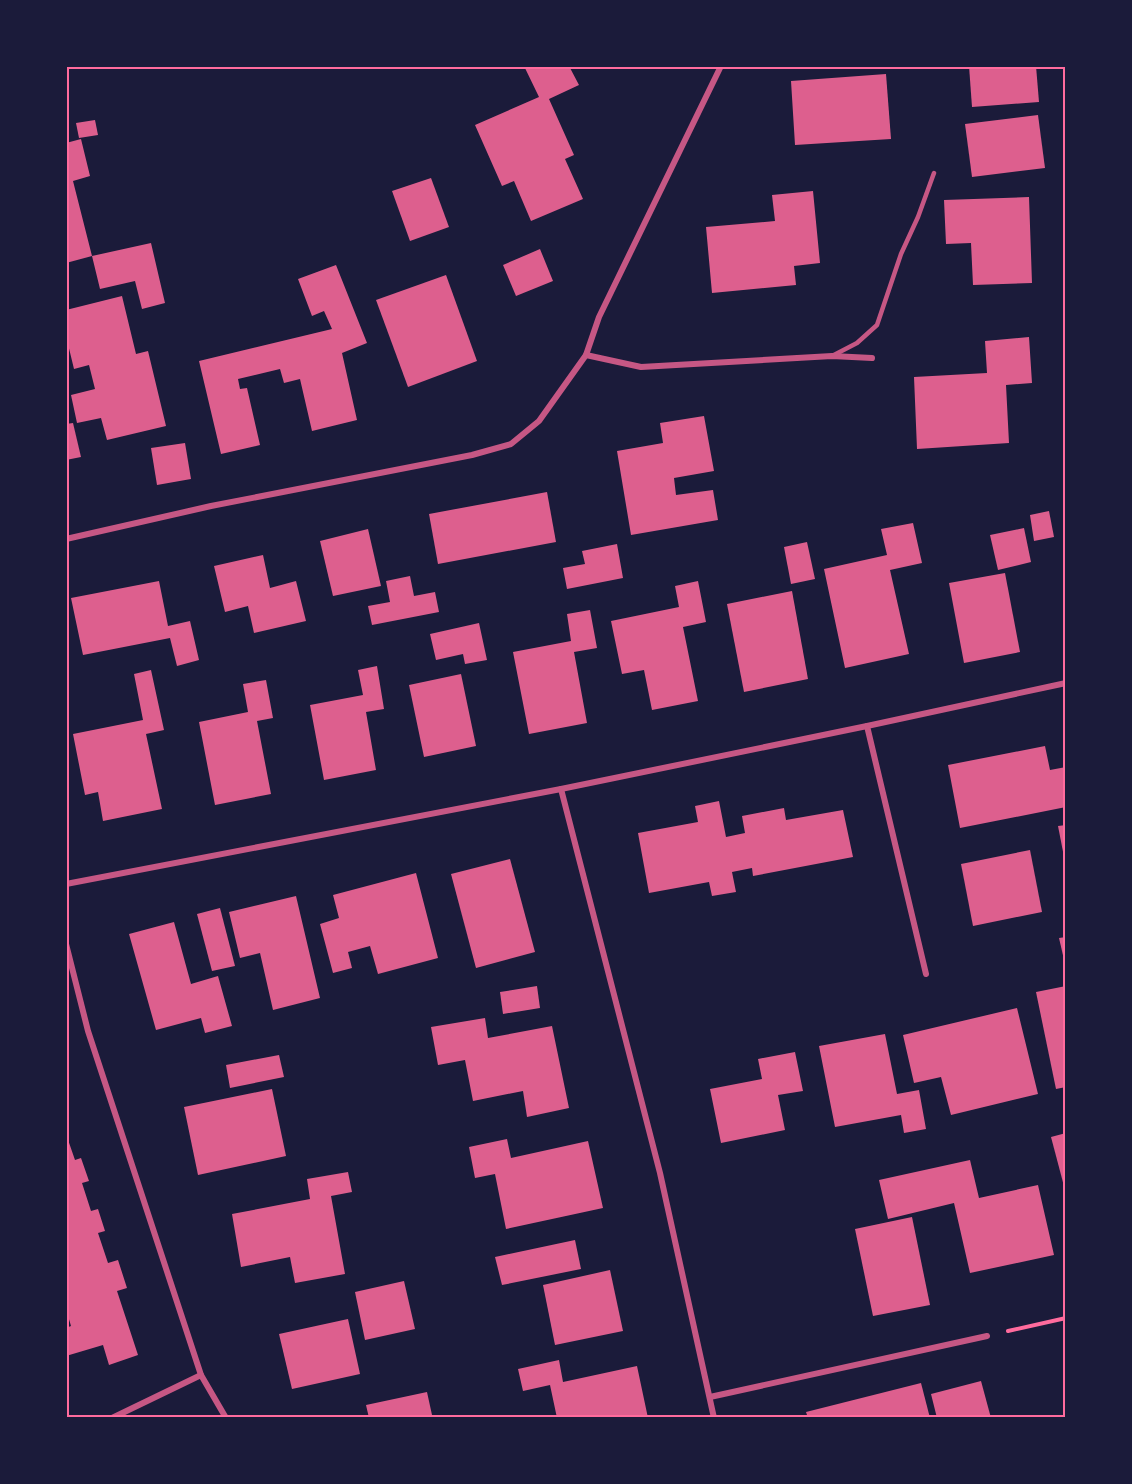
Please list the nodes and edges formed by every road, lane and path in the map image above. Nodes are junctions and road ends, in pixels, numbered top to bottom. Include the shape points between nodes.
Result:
1 (721, 66) edge
2 (934, 173) dead end
3 (586, 355) junction
4 (832, 356) junction
5 (872, 358) dead end
6 (66, 539) edge
7 (1066, 683) edge
8 (867, 726) junction
9 (561, 789) junction
10 (66, 884) edge
11 (66, 944) edge
12 (926, 974) dead end
13 (1066, 1318) edge
14 (987, 1336) joint
15 (201, 1375) junction
16 (710, 1397) junction
17 (112, 1418) edge
18 (226, 1418) edge
19 (714, 1418) edge

1 - 3 street via 599,317
2 - 4 lane via 877,325 857,343
3 - 4 street via 641,367
3 - 6 street via 539,421 511,444
4 - 5 street
7 - 8 street
8 - 9 street
8 - 12 street
9 - 10 street
9 - 16 street via 660,1173
11 - 15 street via 88,1031
13 - 14 path
14 - 16 street
15 - 17 street
15 - 18 street
16 - 19 street

